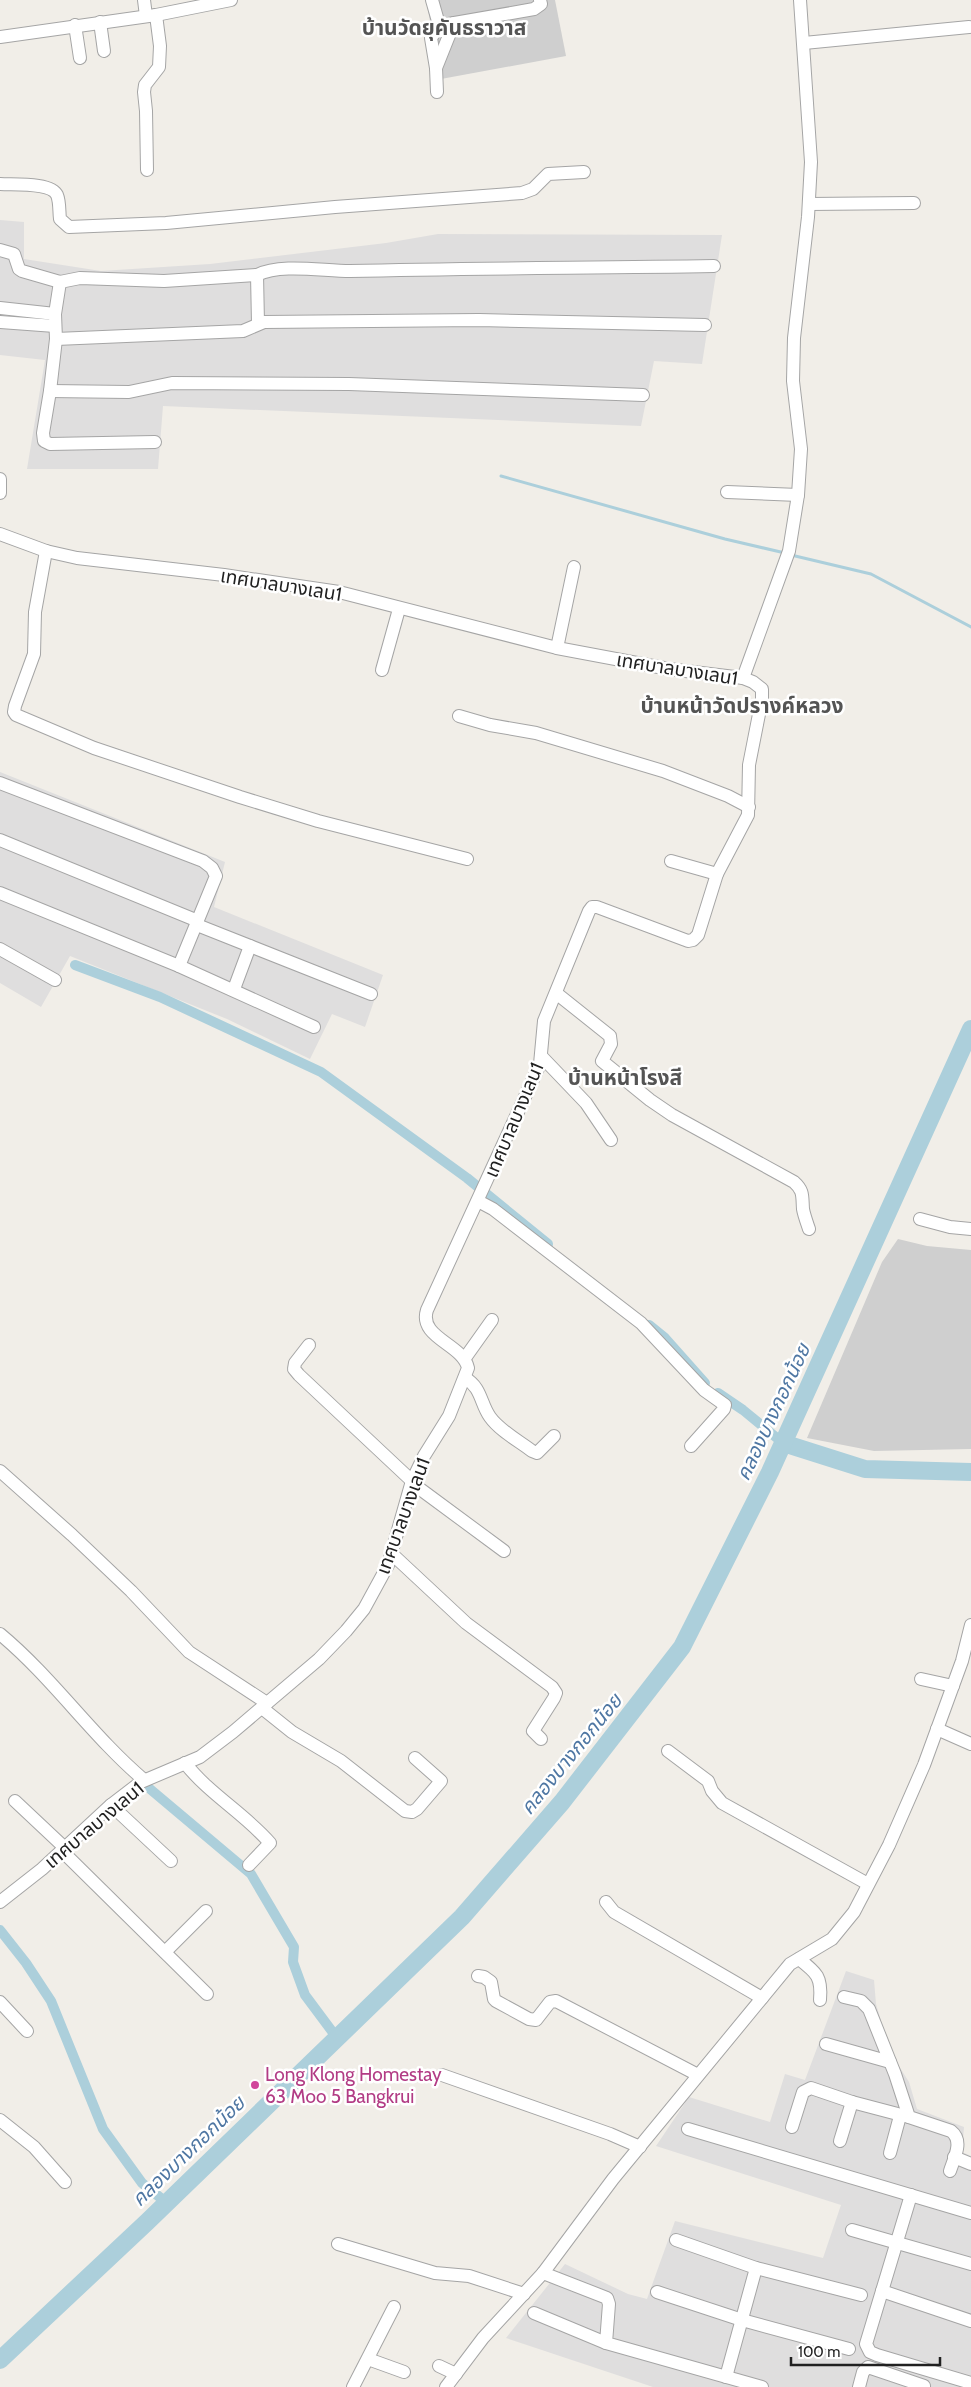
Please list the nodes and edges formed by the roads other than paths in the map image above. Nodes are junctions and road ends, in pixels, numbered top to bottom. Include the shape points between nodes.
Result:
1 (144, 0) edge
2 (231, 0) edge
3 (432, 0) edge
4 (540, 0) edge
5 (800, 0) edge
6 (151, 15) junction
7 (100, 22) junction
8 (439, 22) junction
9 (454, 23) junction
10 (75, 26) junction
11 (969, 27) dead end
12 (0, 38) edge
13 (804, 42) junction
14 (104, 51) dead end
15 (80, 58) dead end
16 (436, 68) junction
17 (437, 92) dead end
18 (147, 170) dead end
19 (584, 172) dead end
20 (0, 184) edge
21 (914, 203) dead end
22 (809, 204) junction
23 (0, 250) edge
24 (714, 266) dead end
25 (256, 276) junction
26 (60, 282) junction
27 (0, 308) edge
28 (55, 320) junction
29 (0, 322) edge
30 (258, 323) junction
31 (704, 325) dead end
32 (56, 339) junction
33 (50, 391) junction
34 (643, 395) dead end
35 (155, 442) dead end
36 (0, 479) edge
37 (727, 492) dead end
38 (0, 493) edge
39 (798, 495) junction
40 (0, 534) edge
41 (46, 551) junction
42 (574, 567) dead end
43 (399, 608) junction
44 (557, 648) junction
45 (382, 670) dead end
46 (743, 678) junction
47 (459, 716) dead end
48 (0, 783) edge
49 (748, 805) junction
50 (0, 840) edge
51 (467, 859) dead end
52 (671, 861) dead end
53 (716, 874) junction
54 (1, 895) edge
55 (198, 923) junction
56 (250, 946) junction
57 (0, 949) edge
58 (179, 966) junction
59 (55, 980) dead end
60 (234, 989) junction
61 (556, 993) junction
62 (371, 994) dead end
63 (314, 1027) dead end
64 (542, 1057) junction
65 (611, 1140) dead end
66 (479, 1200) junction
67 (920, 1219) dead end
68 (808, 1229) dead end
69 (971, 1229) edge
70 (492, 1320) dead end
71 (309, 1345) dead end
72 (465, 1358) junction
73 (465, 1378) junction
74 (554, 1436) dead end
75 (691, 1446) dead end
76 (0, 1471) edge
77 (412, 1482) junction
78 (504, 1551) dead end
79 (392, 1554) junction
80 (971, 1625) edge
81 (0, 1634) edge
82 (921, 1679) dead end
83 (953, 1686) junction
84 (265, 1706) junction
85 (937, 1728) junction
86 (541, 1739) dead end
87 (971, 1744) edge
88 (668, 1751) dead end
89 (415, 1758) dead end
90 (185, 1763) junction
91 (143, 1781) junction
92 (15, 1802) dead end
93 (111, 1805) junction
94 (63, 1849) junction
95 (172, 1861) dead end
96 (249, 1865) dead end
97 (868, 1884) junction
98 (0, 1902) edge
99 (606, 1902) dead end
100 (206, 1911) dead end
101 (166, 1952) junction
102 (799, 1959) junction
103 (478, 1976) dead end
104 (207, 1994) dead end
105 (844, 1997) dead end
106 (762, 1998) junction
107 (820, 2000) dead end
108 (0, 2002) edge
109 (27, 2031) dead end
110 (826, 2044) dead end
111 (890, 2062) junction
112 (442, 2075) dead end
113 (698, 2075) junction
114 (852, 2102) junction
115 (0, 2110) edge
116 (904, 2116) junction
117 (0, 2120) edge
118 (792, 2127) dead end
119 (688, 2129) dead end
120 (20, 2136) junction
121 (840, 2141) dead end
122 (640, 2147) junction
123 (890, 2153) dead end
124 (954, 2157) junction
125 (971, 2164) edge
126 (950, 2171) dead end
127 (65, 2182) dead end
128 (911, 2195) junction
129 (971, 2213) edge
130 (852, 2230) dead end
131 (676, 2240) dead end
132 (896, 2242) junction
133 (338, 2244) dead end
134 (971, 2264) edge
135 (756, 2268) junction
136 (542, 2273) junction
137 (657, 2292) dead end
138 (882, 2292) junction
139 (524, 2294) junction
140 (861, 2295) dead end
141 (394, 2307) dead end
142 (534, 2313) dead end
143 (742, 2320) junction
144 (971, 2321) edge
145 (606, 2343) junction
146 (849, 2349) dead end
147 (368, 2359) junction
148 (439, 2366) dead end
149 (404, 2372) dead end
150 (456, 2374) junction
151 (726, 2377) junction
152 (971, 2383) edge
153 (924, 2386) dead end
154 (354, 2387) edge
155 (446, 2387) edge
156 (762, 2387) edge
157 (859, 2387) edge

1 - 6 street
2 - 6 street
3 - 8 street
4 - 9 street via 541,4 534,9
5 - 13 street
6 - 7 street
6 - 18 street via 160,46 159,67 145,85 144,92
7 - 10 street
7 - 14 street
8 - 9 street
8 - 16 street via 430,38
9 - 16 street
10 - 12 street
10 - 15 street
11 - 13 street
13 - 22 street via 811,137
16 - 17 street
19 - 20 street via 548,174 533,189 522,193 190,222 69,227 60,219 57,195 53,191 44,186
21 - 22 street
22 - 39 street via 795,327 793,382 801,449
23 - 26 street via 14,254 22,271
24 - 25 street via 277,269
25 - 26 street via 164,280 80,278
25 - 30 street
26 - 28 street
27 - 28 street
28 - 29 street
28 - 32 street
30 - 31 street via 479,320
30 - 32 street via 243,332
32 - 33 street
33 - 34 street via 128,392 172,383 330,384
33 - 35 street via 43,433 44,441 50,444
36 - 38 street
37 - 39 street
39 - 46 street via 789,550
40 - 41 street, เทศบาลบางเลน1
41 - 43 street, เทศบาลบางเลน1 via 339,592
41 - 51 street via 36,612 36,645 15,706 16,715 94,748 240,797 336,826
42 - 44 street
43 - 44 street, เทศบาลบางเลน1
43 - 45 street
44 - 46 street, เทศบาลบางเลน1 via 669,670
46 - 49 street, เทศบาลบางเลน1 via 762,689 747,785
47 - 49 street via 529,731 663,771
48 - 55 street via 203,860 216,876
49 - 53 street, เทศบาลบางเลน1 via 748,815
50 - 55 street
52 - 53 street
53 - 61 street, เทศบาลบางเลน1 via 700,931 693,940 683,940 616,913 592,908
54 - 58 street
55 - 56 street
55 - 58 street
56 - 60 street
56 - 62 street
57 - 59 street
58 - 60 street
60 - 63 street
61 - 64 street, เทศบาลบางเลน1 via 544,1020
61 - 68 street via 610,1036 611,1044 602,1061 650,1100 794,1182 804,1198
64 - 65 street via 586,1103
64 - 66 street, เทศบาลบางเลน1
66 - 72 street, เทศบาลบางเลน1 via 425,1317 429,1329
66 - 75 street via 641,1323 704,1390 725,1405
67 - 69 street
70 - 72 street
71 - 77 street via 294,1369
72 - 73 street, เทศบาลบางเลน1 via 468,1368
73 - 74 street via 476,1386 486,1411 494,1421 532,1451 537,1453
73 - 77 street, เทศบาลบางเลน1 via 449,1416
76 - 84 street via 131,1591 190,1652
77 - 78 street
77 - 79 street, เทศบาลบางเลน1
79 - 84 street, เทศบาลบางเลน1 via 364,1609 319,1660
79 - 86 street via 466,1623 552,1687 556,1693 554,1698 533,1731
80 - 83 street
81 - 91 street via 37,1667
82 - 83 street
83 - 85 street
84 - 89 street via 292,1732 341,1761 405,1811 412,1812 441,1781
84 - 90 street, เทศบาลบางเลน1 via 200,1757
85 - 87 street
85 - 97 street via 906,1809
88 - 97 street via 708,1781 722,1803
90 - 91 street, เทศบาลบางเลน1
90 - 96 street via 270,1843
91 - 93 street, เทศบาลบางเลน1
92 - 94 street
93 - 94 street, เทศบาลบางเลน1
93 - 95 street
94 - 98 street, เทศบาลบางเลน1
94 - 101 street
97 - 102 street via 854,1912 832,1939
99 - 106 street via 614,1912
100 - 101 street
101 - 104 street
102 - 106 street via 790,1964
102 - 107 street via 817,1975 821,1983
103 - 113 street via 491,1982 496,2001 529,2019 536,2020 550,2002 556,2001
105 - 111 street via 866,2004 876,2021
106 - 113 street
108 - 109 street
110 - 111 street
111 - 116 street via 902,2094
112 - 122 street
113 - 122 street
114 - 116 street
114 - 118 street via 809,2088 803,2092
114 - 121 street
115 - 120 street
116 - 123 street
116 - 124 street via 952,2131 959,2141
117 - 120 street
119 - 128 street
120 - 127 street
122 - 136 street
124 - 125 street
124 - 126 street
128 - 129 street
128 - 132 street
130 - 132 street
131 - 135 street
132 - 134 street
132 - 138 street
133 - 139 street via 435,2273 469,2276
135 - 140 street
135 - 143 street
136 - 139 street
136 - 145 street via 608,2298
137 - 143 street
138 - 144 street
138 - 152 street via 866,2344 870,2352
139 - 150 street
141 - 147 street
142 - 145 street
143 - 146 street
143 - 151 street
145 - 151 street
147 - 149 street
147 - 154 street
148 - 150 street
150 - 155 street
151 - 156 street
153 - 157 street via 868,2367

